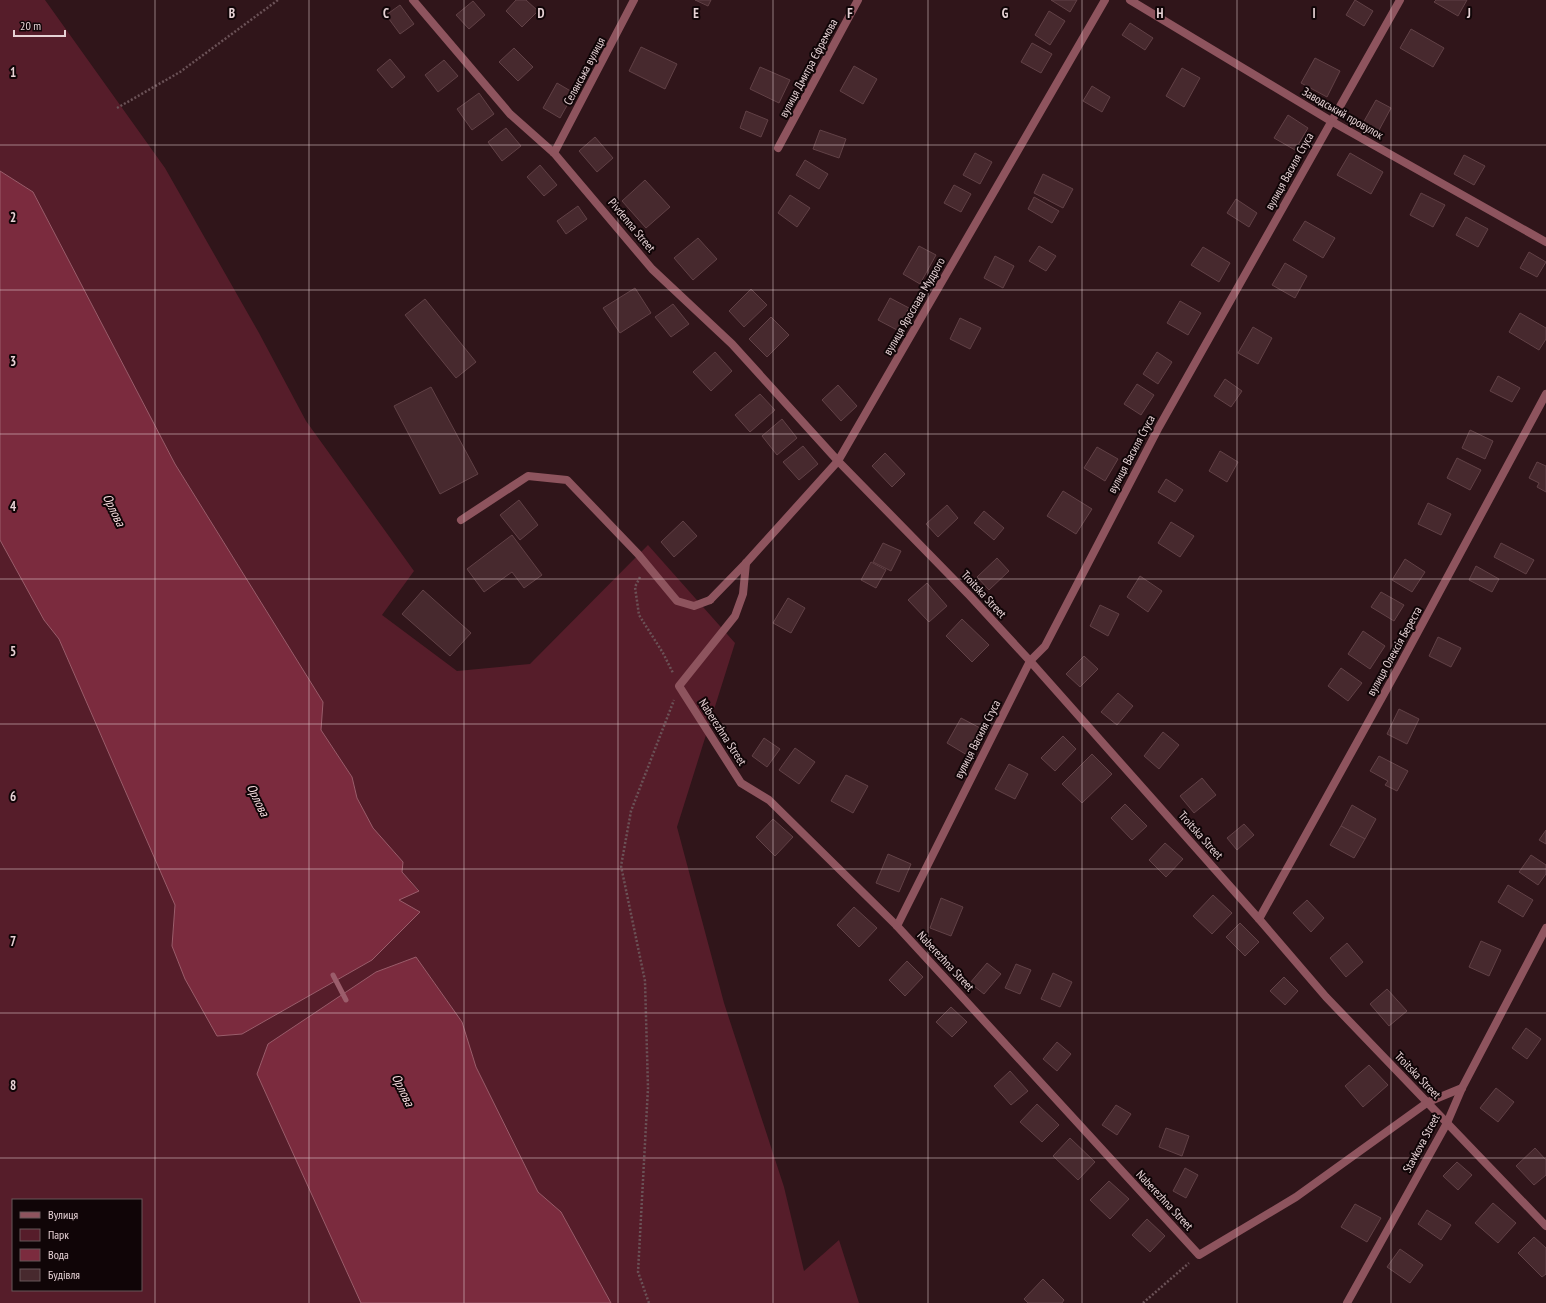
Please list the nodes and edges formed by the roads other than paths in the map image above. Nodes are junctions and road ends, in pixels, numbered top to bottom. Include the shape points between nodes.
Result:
1 (413, 0) edge
2 (634, 0) edge
3 (858, 0) edge
4 (1105, 0) edge
5 (1130, 0) edge
6 (1400, 0) edge
7 (1331, 121) junction
8 (778, 148) dead end
9 (554, 153) junction
10 (1546, 242) edge
11 (1546, 394) edge
12 (838, 461) junction
13 (461, 520) dead end
14 (746, 563) junction
15 (1030, 661) junction
16 (1259, 919) junction
17 (897, 926) junction
18 (1546, 928) edge
19 (1462, 1088) junction
20 (1428, 1102) junction
21 (1446, 1123) junction
22 (1546, 1226) edge
23 (1347, 1303) edge

1 - 9 street, Pivdenna Street via 510,114
2 - 9 street, Селянська вулиця
3 - 8 street, вулиця Дмитра Єфремова
4 - 12 street, вулиця Ярослава Мудрого
5 - 7 street, Заводський провулок
6 - 7 street, вулиця Василя Стуса
7 - 10 street, Заводський провулок
7 - 15 street, вулиця Василя Стуса via 1159,427 1045,646
9 - 12 street, Pivdenna Street via 652,269 732,344
11 - 16 street, вулиця Олексія Береста
12 - 14 street, вулиця Ярослава Мудрого
12 - 15 street, Troitska Street
13 - 14 street, вулиця Ярослава Мудрого via 528,476 567,480 646,563 677,600 694,606 710,600
14 - 17 street, Naberezhna Street via 743,594 734,616 679,686 741,783 769,800
15 - 16 street, Troitska Street
15 - 17 street, вулиця Василя Стуса
16 - 20 street, Troitska Street via 1326,997
17 - 20 street, Naberezhna Street via 1199,1254 1296,1197
18 - 19 street, Stavkova Street
19 - 20 street
19 - 21 street, Stavkova Street
20 - 21 street, Troitska Street
21 - 22 street, Troitska Street
21 - 23 street, Stavkova Street

